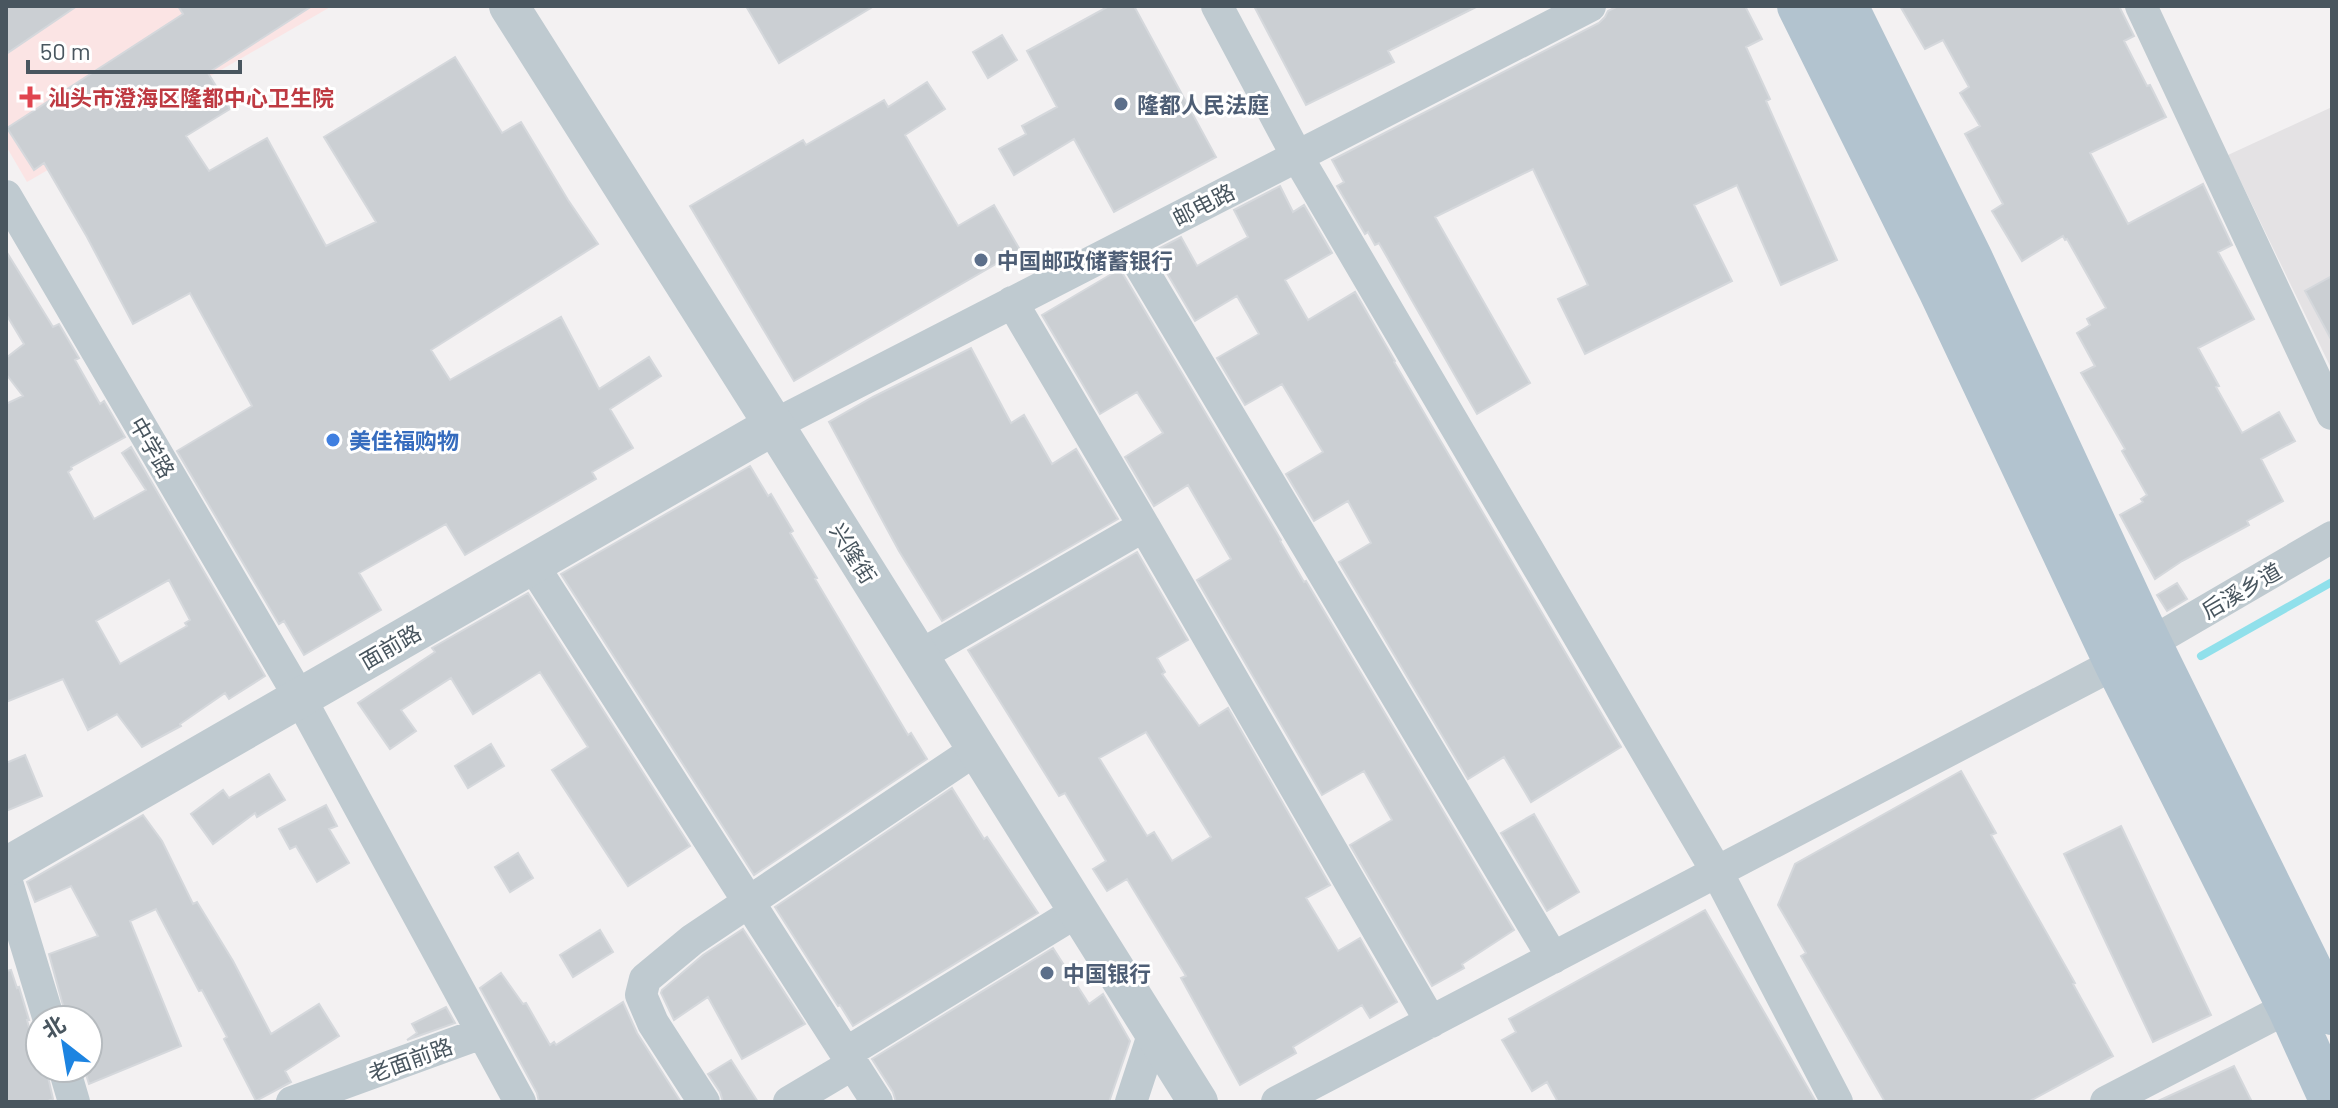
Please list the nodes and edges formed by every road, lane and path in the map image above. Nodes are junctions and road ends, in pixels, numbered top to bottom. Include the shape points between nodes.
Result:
1 (509, 6) edge
2 (1217, 6) edge
3 (1590, 6) edge
4 (1799, 6) edge
5 (1846, 6) edge
6 (2141, 6) edge
7 (1297, 156) junction
8 (6, 196) edge
9 (1127, 244) junction
10 (1012, 302) junction
11 (2332, 414) edge
12 (774, 425) junction
13 (1144, 526) junction
14 (2332, 537) edge
15 (532, 564) junction
16 (2133, 654) junction
17 (919, 656) junction
18 (300, 698) junction
19 (977, 749) junction
20 (6, 867) edge
21 (1717, 872) junction
22 (6, 879) edge
23 (749, 902) junction
24 (1078, 911) junction
25 (1553, 958) junction
26 (44, 1004) edge
27 (2289, 1007) junction
28 (2332, 1013) edge
29 (1431, 1022) junction
30 (1154, 1032) junction
31 (482, 1033) junction
32 (849, 1059) junction
33 (1196, 1100) edge
34 (292, 1102) edge
35 (520, 1102) edge
36 (704, 1102) edge
37 (789, 1102) edge
38 (877, 1102) edge
39 (1131, 1102) edge
40 (1277, 1102) edge
41 (1837, 1102) edge
42 (2106, 1102) edge
43 (2332, 1102) edge

1 - 12 street, 兴隆街
2 - 7 street
3 - 7 street, 邮电路
4 - 16 main road via 1940,290
5 - 16 main road via 1971,259
6 - 11 street
7 - 9 street, 邮电路
7 - 21 street
8 - 18 street, 中学路
9 - 10 street, 邮电路
9 - 25 street
10 - 12 street, 邮电路
10 - 13 street
12 - 15 street, 面前路
12 - 17 street, 兴隆街
13 - 17 street
13 - 29 street
14 - 16 street, 后溪乡道
15 - 18 street, 面前路
15 - 23 street
16 - 21 street, 后溪乡道
16 - 27 main road
16 - 28 main road
17 - 19 street, 兴隆街
18 - 20 street, 面前路
18 - 31 street, 中学路
19 - 23 street
19 - 24 street, 兴隆街
21 - 25 street, 后溪乡道
21 - 41 street
22 - 26 street
23 - 32 street
23 - 36 street via 645,979 641,995
24 - 30 street, 兴隆街
24 - 32 street
25 - 29 street, 后溪乡道
27 - 42 street
27 - 43 main road
29 - 40 street, 后溪乡道
30 - 33 street, 兴隆街
30 - 39 street
31 - 34 street, 老面前路
31 - 35 street, 中学路
32 - 37 street
32 - 38 street

